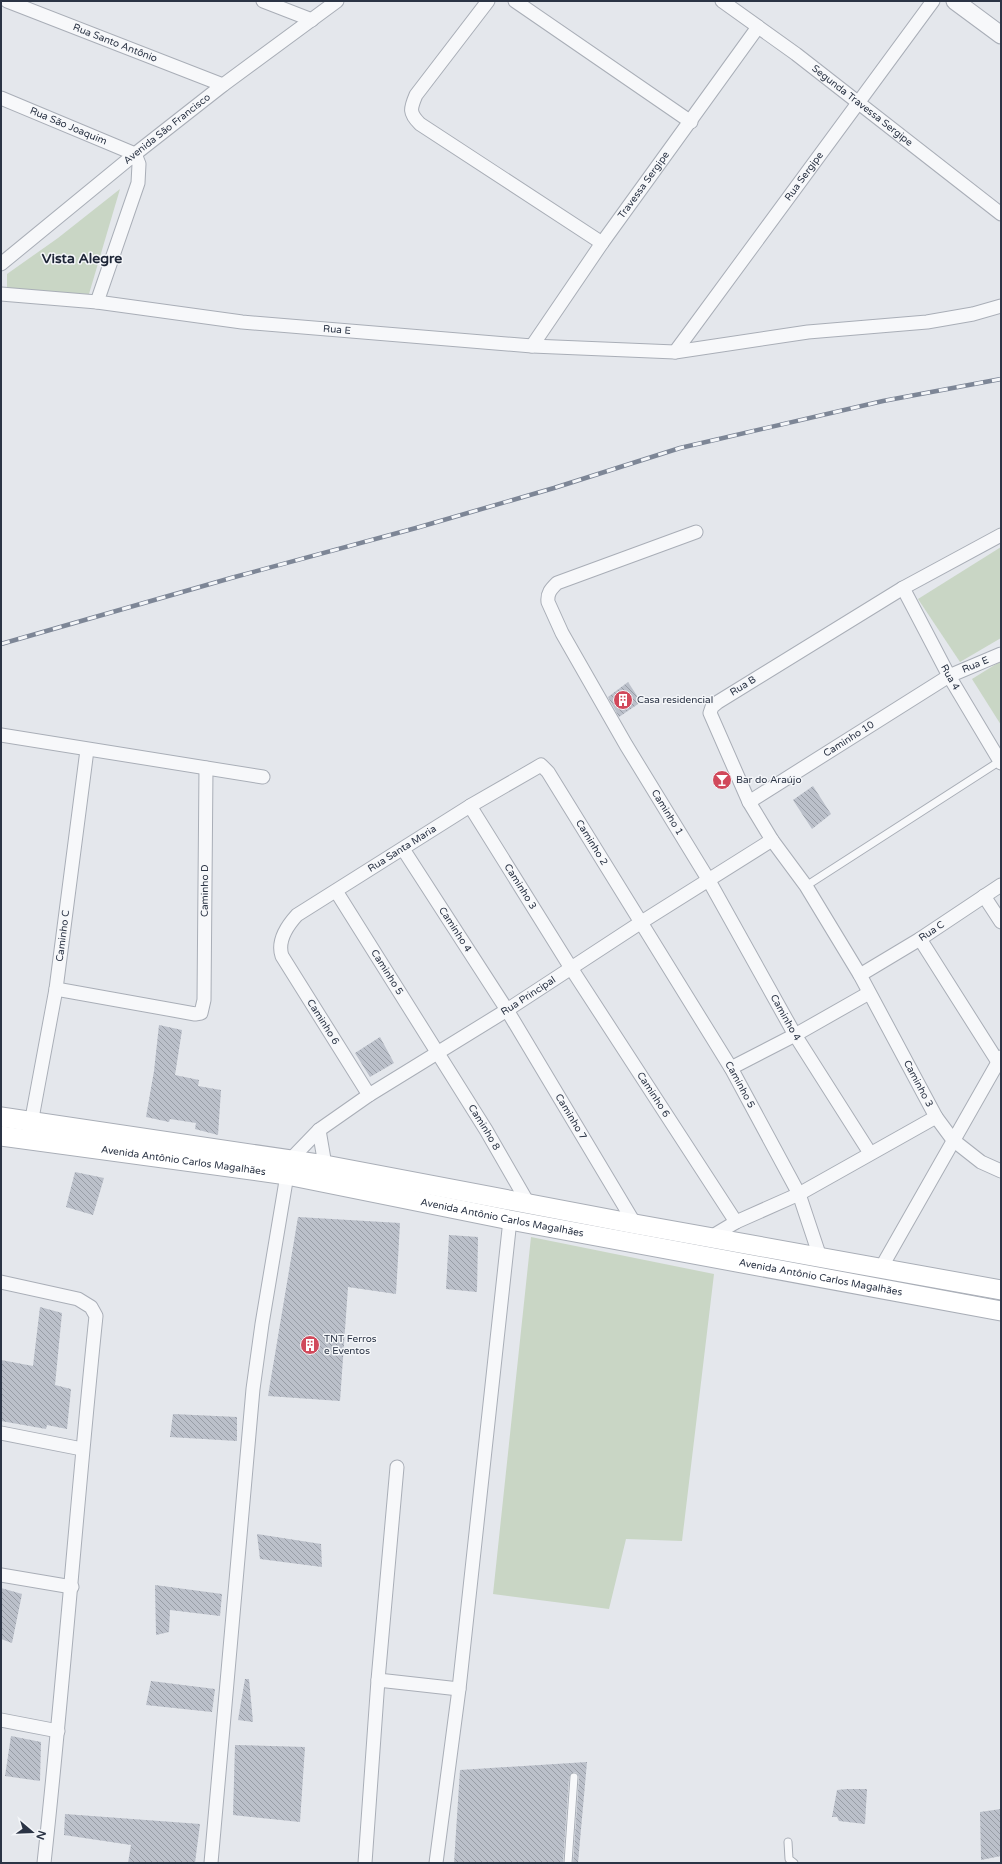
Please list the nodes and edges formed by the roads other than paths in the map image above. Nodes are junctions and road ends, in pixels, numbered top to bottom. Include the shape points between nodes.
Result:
1 (7, 1) edge
2 (264, 1) edge
3 (337, 1) edge
4 (488, 1) edge
5 (515, 1) edge
6 (722, 1) edge
7 (933, 1) edge
8 (955, 1) edge
9 (312, 20) junction
10 (758, 27) junction
11 (1001, 35) edge
12 (223, 85) junction
13 (1, 98) edge
14 (858, 102) junction
15 (691, 122) junction
16 (135, 154) junction
17 (1001, 214) edge
18 (602, 243) junction
19 (1, 264) edge
20 (1, 294) edge
21 (97, 302) junction
22 (1001, 306) edge
23 (532, 346) junction
24 (675, 352) junction
25 (696, 532) dead end
26 (1001, 535) edge
27 (903, 588) junction
28 (1001, 654) edge
29 (949, 676) junction
30 (1, 735) edge
31 (87, 750) junction
32 (1000, 762) edge
33 (541, 765) joint
34 (206, 768) junction
35 (263, 777) dead end
36 (749, 802) junction
37 (470, 806) junction
38 (772, 840) junction
39 (403, 849) junction
40 (708, 879) junction
41 (806, 886) junction
42 (999, 889) edge
43 (336, 891) junction
44 (984, 896) junction
45 (1001, 922) edge
46 (640, 923) junction
47 (920, 939) junction
48 (280, 948) joint
49 (571, 968) junction
50 (860, 975) junction
51 (56, 988) junction
52 (869, 993) junction
53 (507, 1010) junction
54 (795, 1035) junction
55 (437, 1054) junction
56 (999, 1059) edge
57 (731, 1068) junction
58 (369, 1095) junction
59 (1, 1117) edge
60 (936, 1117) junction
61 (31, 1122) junction
62 (319, 1130) junction
63 (1, 1136) edge
64 (27, 1140) junction
65 (953, 1140) junction
66 (870, 1153) junction
67 (325, 1165) junction
68 (289, 1167) junction
69 (1001, 1171) edge
70 (799, 1194) junction
71 (520, 1202) junction
72 (510, 1220) junction
73 (736, 1222) junction
74 (635, 1224) junction
75 (711, 1238) junction
76 (820, 1257) junction
77 (881, 1268) junction
78 (1, 1282) edge
79 (1001, 1290) edge
80 (1001, 1311) edge
81 (1, 1433) edge
82 (82, 1449) junction
83 (397, 1467) dead end
84 (1, 1575) edge
85 (72, 1587) junction
86 (378, 1680) junction
87 (459, 1689) junction
88 (1, 1720) edge
89 (58, 1731) junction
90 (574, 1777) dead end
91 (788, 1842) dead end
92 (44, 1863) edge
93 (211, 1863) edge
94 (365, 1863) edge
95 (436, 1863) edge
96 (568, 1863) edge
97 (794, 1863) edge

1 - 12 street, Rua Santo Antônio
2 - 9 street
3 - 9 street, Avenida São Francisco
4 - 18 street via 416,95 412,104 413,117
5 - 15 street
6 - 10 street, Segunda Travessa Sergipe
7 - 14 street, Rua Sergipe
8 - 11 street
9 - 12 street, Avenida São Francisco
10 - 14 street, Segunda Travessa Sergipe
10 - 15 street, Travessa Sergipe
12 - 16 street, Avenida São Francisco
13 - 16 street, Rua São Joaquim
14 - 17 street, Segunda Travessa Sergipe
14 - 24 street, Rua Sergipe
15 - 18 street, Travessa Sergipe
16 - 19 street, Avenida São Francisco
16 - 21 street via 139,164 138,183
18 - 23 street, Travessa Sergipe
20 - 21 street, Rua E
21 - 23 street, Rua E via 242,322
22 - 24 street, Rua E via 927,322 808,332
23 - 24 street, Rua E
25 - 40 street, Caminho 1 via 557,583 548,597 548,602 562,633 626,745
26 - 27 street, Rua B
27 - 29 street, Rua 4
27 - 36 street, Rua B via 712,707 711,718
28 - 29 street, Rua E
29 - 32 street, Rua 4
29 - 36 street, Caminho 10
30 - 31 street
31 - 34 street
31 - 51 street, Caminho C
32 - 41 lane
33 - 37 street, Rua Santa Maria
33 - 46 street, Caminho 2 via 546,769
34 - 35 street
34 - 51 street, Caminho D via 204,1000 201,1013
36 - 38 street, Rua B
37 - 39 street, Rua Santa Maria
37 - 49 street, Caminho 3
38 - 40 street, Rua Principal
38 - 41 street, Rua B
39 - 43 street, Rua Santa Maria
39 - 53 street, Caminho 4
40 - 46 street, Rua Principal
40 - 54 street, Caminho 4
41 - 50 street, Rua B
42 - 44 street, Rua C
43 - 48 street, Rua Santa Maria via 297,915 285,930
43 - 55 street, Caminho 5
44 - 45 street
44 - 47 street, Rua C
46 - 49 street, Rua Principal
46 - 57 street, Caminho 5
47 - 50 street, Rua C
47 - 56 street
48 - 58 street, Caminho 6 via 282,956
49 - 53 street, Rua Principal
49 - 73 street, Caminho 6
50 - 52 street, Caminho 3
51 - 61 street, Caminho C
52 - 54 street
52 - 60 street, Caminho 3
53 - 55 street, Rua Principal
53 - 74 street, Caminho 7
54 - 57 street
54 - 66 street, Caminho 4
55 - 58 street, Rua Principal
55 - 71 street, Caminho 8 via 486,1130
56 - 65 street
57 - 70 street, Caminho 5
58 - 62 street, Rua Principal
59 - 61 main road, Avenida Antônio Carlos Magalhães
60 - 65 street, Caminho 3
60 - 66 street
61 - 64 street, Caminho C
61 - 68 main road, Avenida Antônio Carlos Magalhães
62 - 67 street
62 - 68 street, Rua Principal
63 - 64 main road, Avenida Antônio Carlos Magalhães
64 - 68 main road, Avenida Antônio Carlos Magalhães
65 - 69 street, Caminho 3 via 982,1162
65 - 77 street
66 - 70 street
67 - 68 main road, Avenida Antônio Carlos Magalhães
67 - 71 main road, Avenida Antônio Carlos Magalhães
68 - 72 main road, Avenida Antônio Carlos Magalhães
68 - 93 street via 253,1389
70 - 73 street
70 - 76 street, Caminho 5
71 - 72 street
71 - 74 main road, Avenida Antônio Carlos Magalhães
72 - 80 main road, Avenida Antônio Carlos Magalhães
72 - 87 street
73 - 75 street
74 - 75 main road, Avenida Antônio Carlos Magalhães
75 - 76 main road, Avenida Antônio Carlos Magalhães
76 - 77 main road, Avenida Antônio Carlos Magalhães
77 - 79 main road, Avenida Antônio Carlos Magalhães
78 - 82 street via 78,1299 91,1307 96,1316
81 - 82 street
82 - 85 street
83 - 86 street
84 - 85 street
85 - 89 street
86 - 87 street
86 - 94 street
87 - 95 street
88 - 89 street
89 - 92 street
90 - 96 lane
91 - 97 lane via 789,1858

